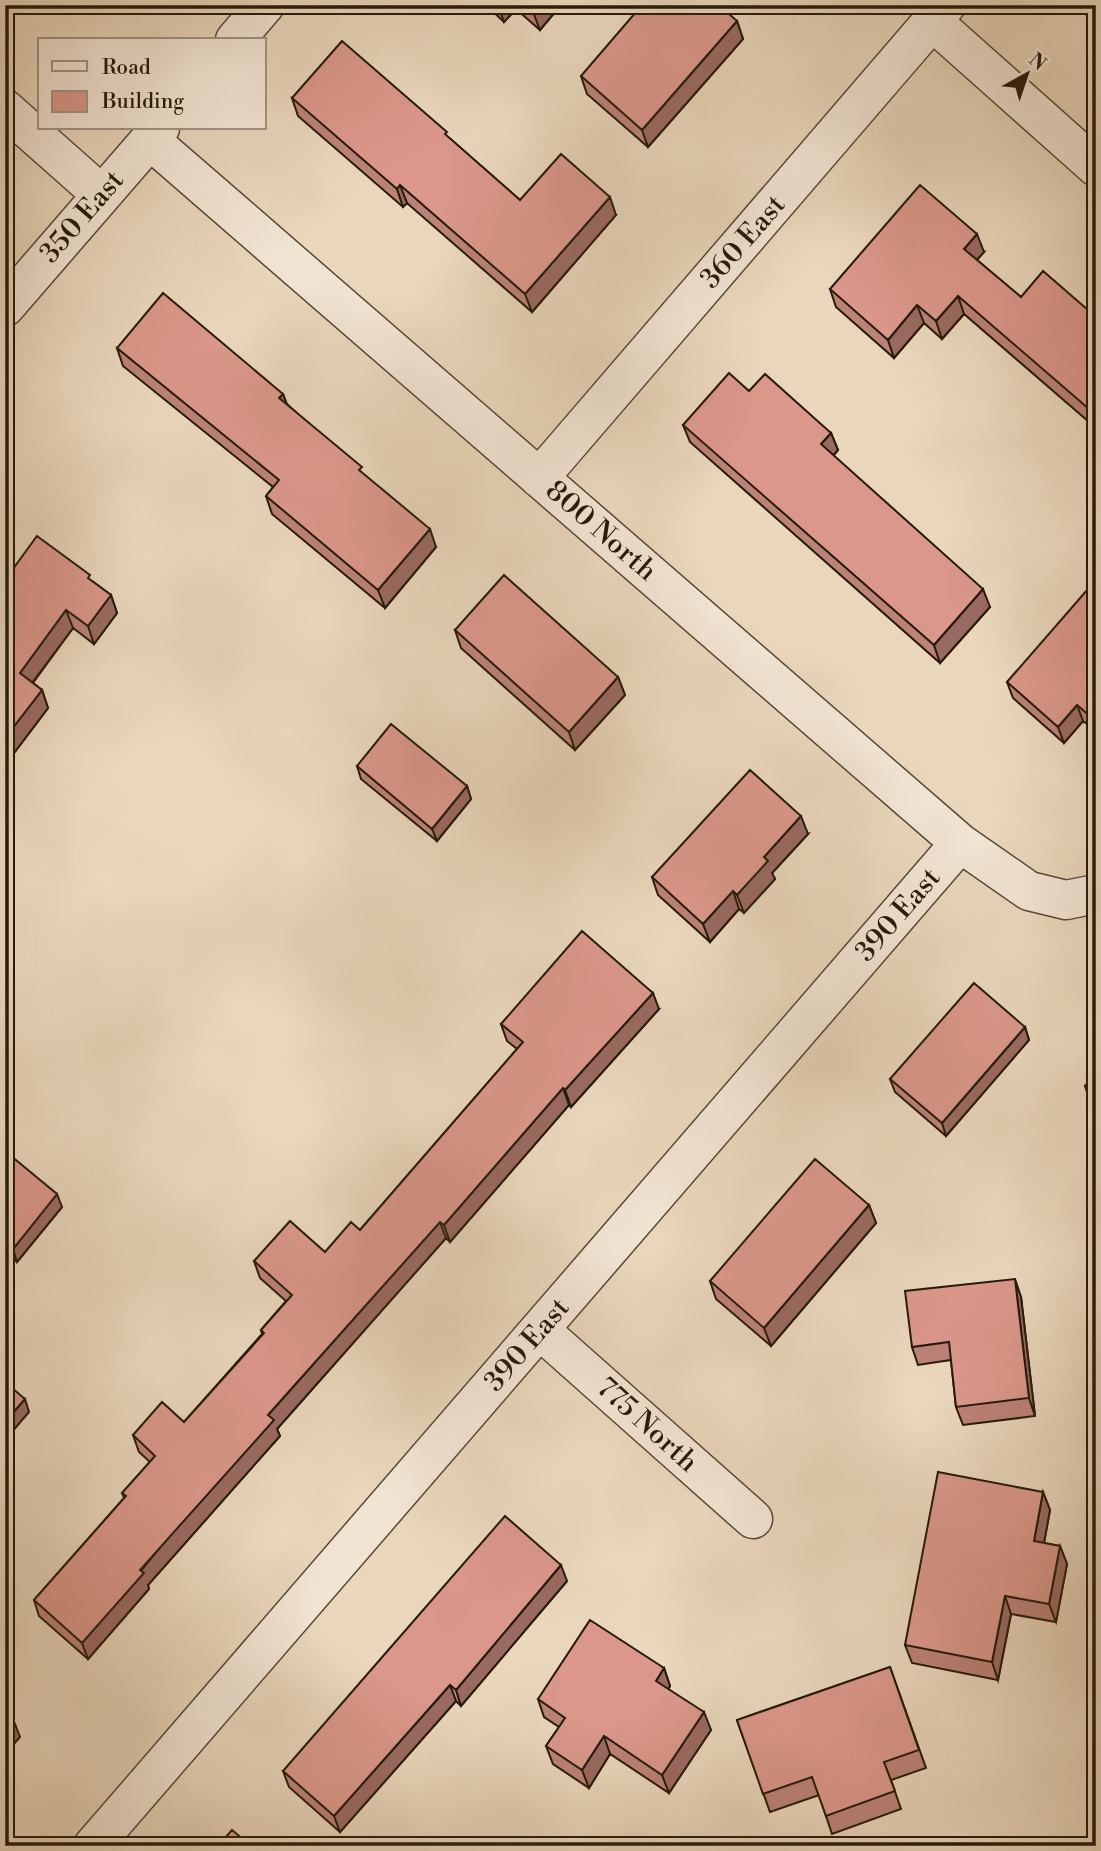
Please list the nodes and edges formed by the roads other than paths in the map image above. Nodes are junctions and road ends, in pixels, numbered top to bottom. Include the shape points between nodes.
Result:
1 (265, 5) edge
2 (939, 13) edge
3 (237, 38) edge
4 (5, 109) edge
5 (155, 134) edge
6 (1096, 167) edge
7 (102, 195) junction
8 (5, 307) edge
9 (539, 478) junction
10 (960, 843) junction
11 (1081, 897) edge
12 (540, 1330) junction
13 (753, 1519) dead end
14 (93, 1846) edge

1 - 3 street
2 - 6 street
2 - 9 street, 360 East
4 - 7 street
5 - 7 street, 350 East
5 - 9 street, 800 North
7 - 8 street, 350 East
9 - 10 street, 800 North
10 - 11 street, 800 North via 1030,891
10 - 12 street, 390 East
12 - 13 street, 775 North
12 - 14 street, 390 East

